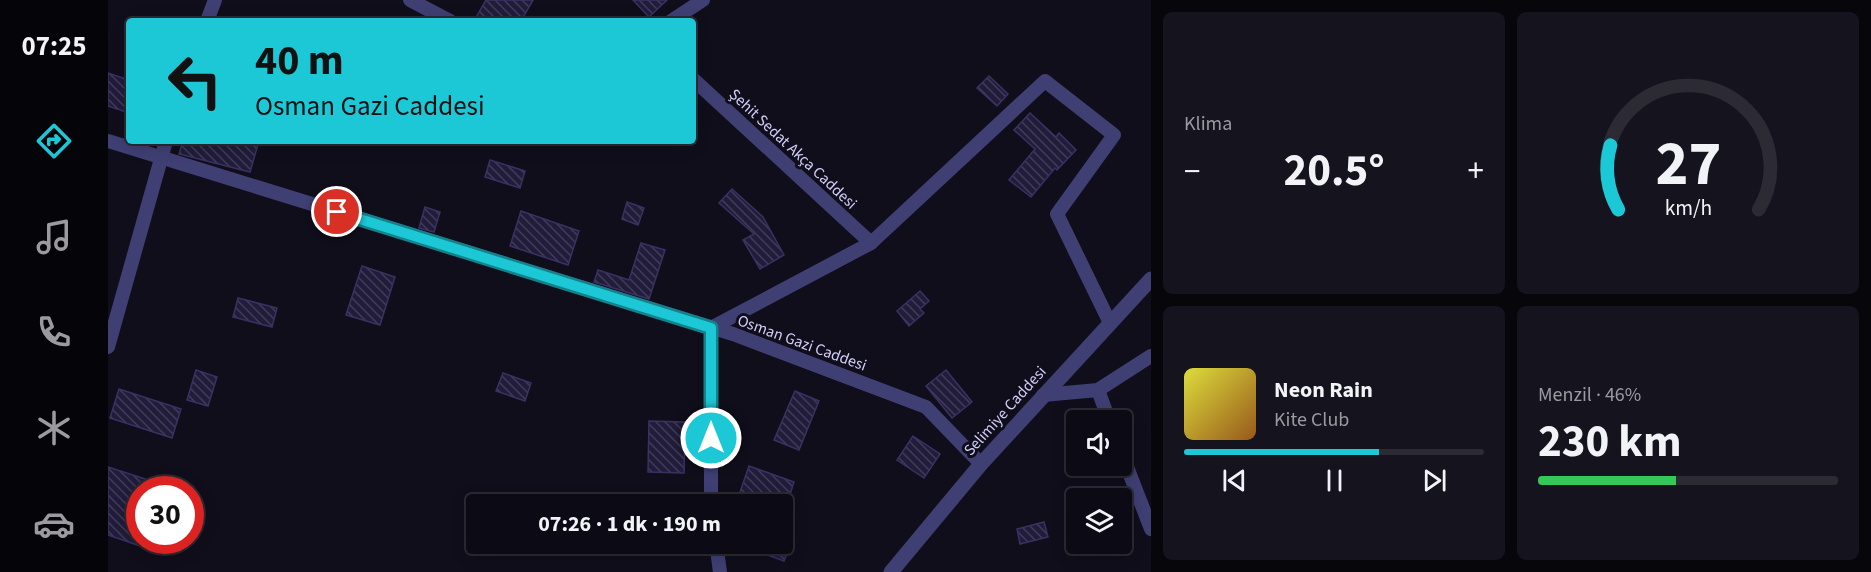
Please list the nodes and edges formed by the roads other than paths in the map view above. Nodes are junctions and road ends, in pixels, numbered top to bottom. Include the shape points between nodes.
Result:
1 (215, 0) edge
2 (410, 0) edge
3 (703, 0) edge
4 (208, 18) edge
5 (444, 18) edge
6 (676, 18) edge
7 (696, 82) edge
8 (108, 141) edge
9 (165, 144) edge
10 (160, 157) junction
11 (871, 243) junction
12 (1151, 279) edge
13 (1110, 323) junction
14 (711, 328) junction
15 (108, 347) edge
16 (1151, 356) edge
17 (1098, 390) junction
18 (1043, 395) junction
19 (1105, 410) edge
20 (981, 464) junction
21 (1131, 476) edge
22 (711, 494) edge
23 (1151, 528) edge
24 (718, 554) edge
25 (720, 572) edge
26 (891, 572) edge

1 - 4 street
2 - 5 street
3 - 6 street
7 - 11 street, Şehit Sedat Akça Caddesi
8 - 10 street, Osman Gazi Caddesi
9 - 10 street
10 - 14 street, Osman Gazi Caddesi
10 - 15 street
11 - 13 street via 1045,81 1114,135 1057,214
11 - 14 street
12 - 13 street, Selimiye Caddesi
13 - 18 street, Selimiye Caddesi
14 - 20 street, Osman Gazi Caddesi via 926,407
14 - 22 street
16 - 17 street
17 - 18 street
17 - 19 street
18 - 20 street, Selimiye Caddesi
20 - 26 street, Selimiye Caddesi
21 - 23 street
24 - 25 street

